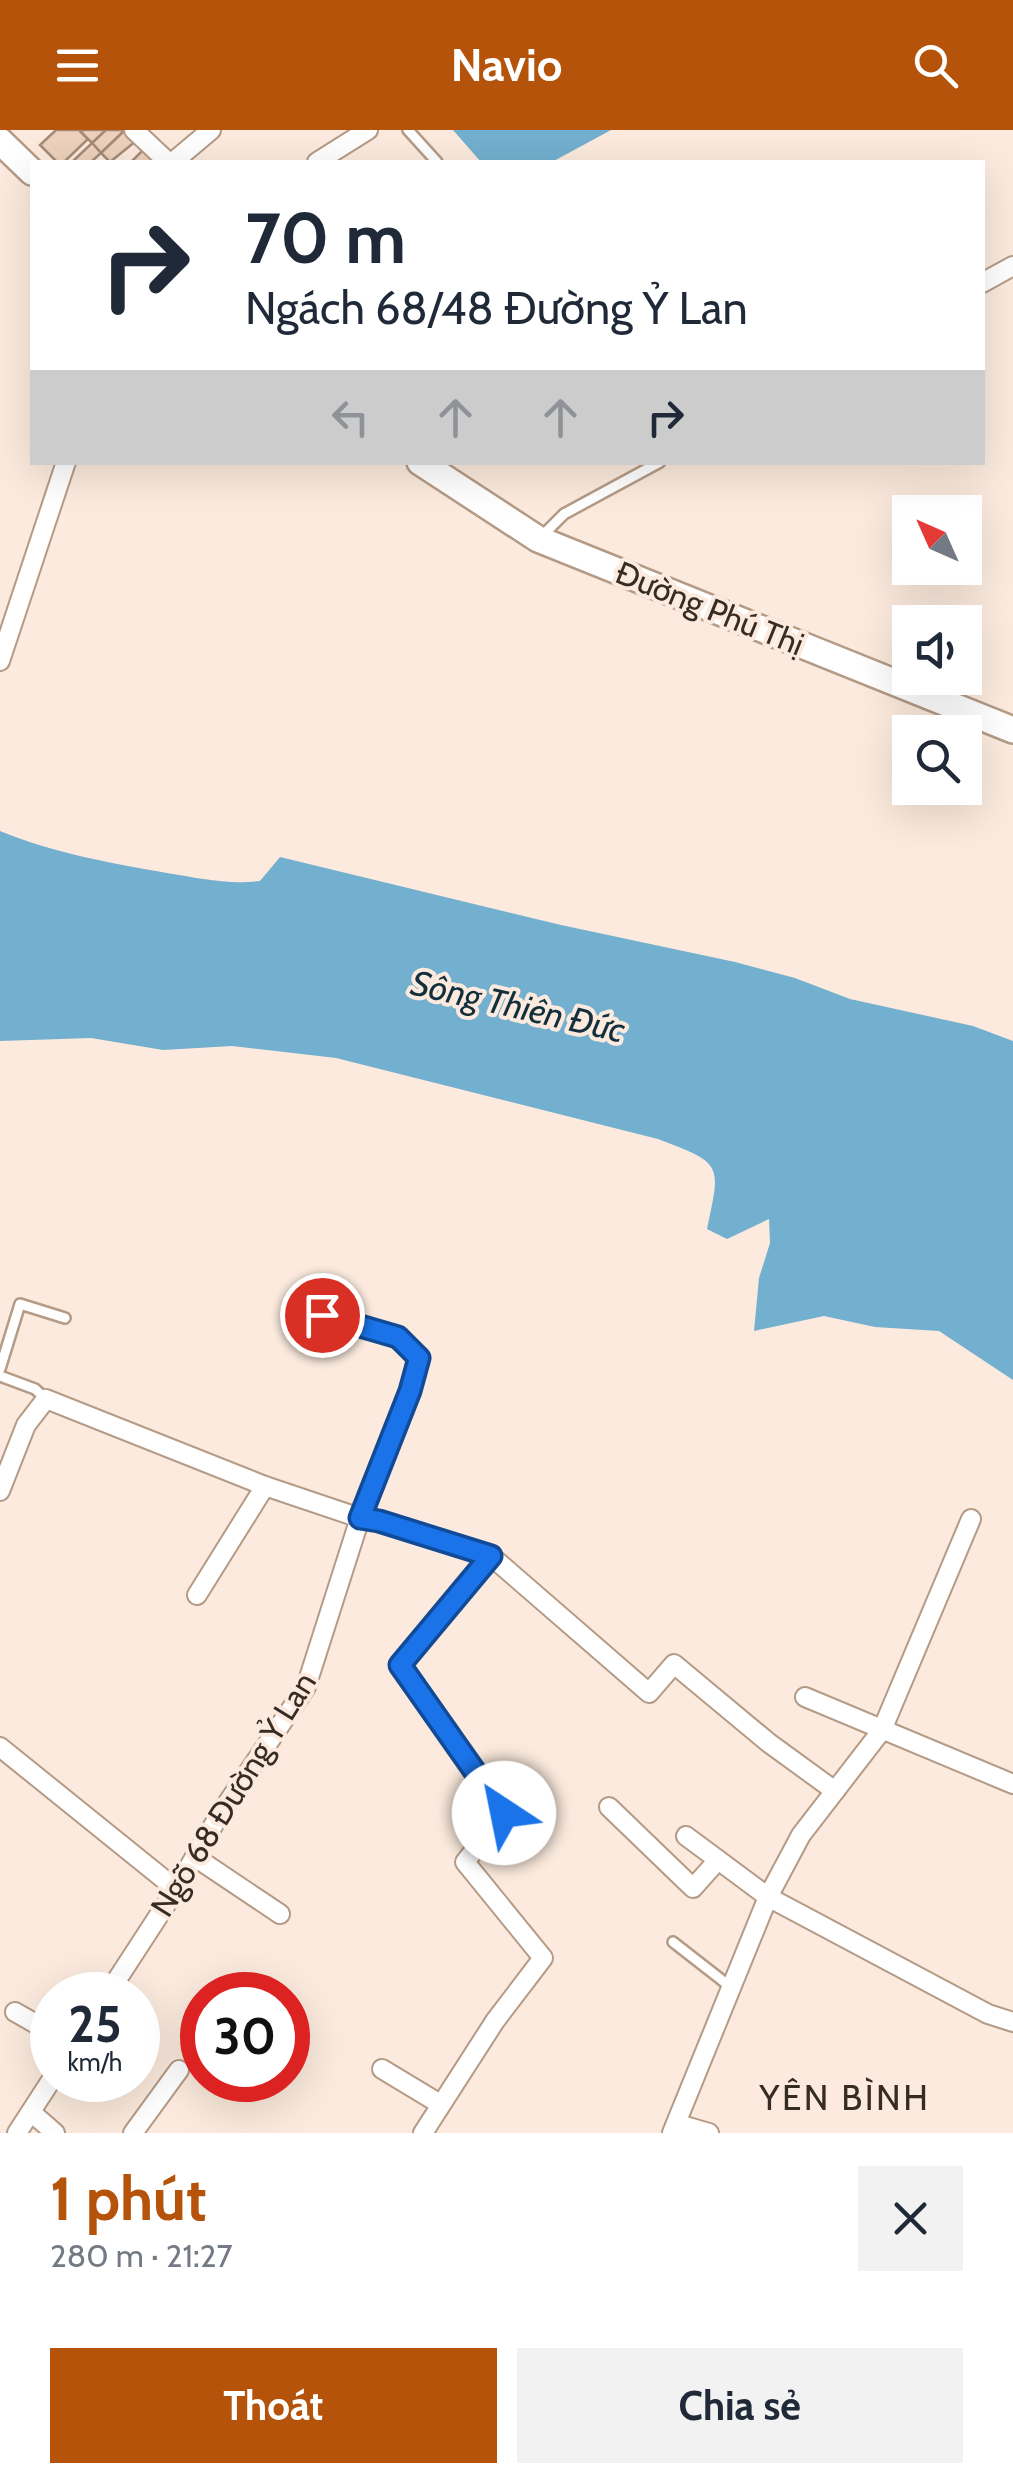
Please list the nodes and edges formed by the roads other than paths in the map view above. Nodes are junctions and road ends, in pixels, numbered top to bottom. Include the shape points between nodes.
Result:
1 (134, 130) edge
2 (211, 130) edge
3 (368, 130) edge
4 (408, 130) edge
5 (5, 138) edge
6 (168, 160) edge
7 (173, 160) edge
8 (320, 160) edge
9 (435, 160) edge
10 (30, 169) edge
11 (1013, 266) edge
12 (985, 281) edge
13 (65, 465) edge
14 (425, 465) edge
15 (654, 465) edge
16 (538, 540) junction
17 (0, 661) edge
18 (1013, 730) edge
19 (314, 1307) dead end
20 (65, 1318) dead end
21 (0, 1372) edge
22 (46, 1399) junction
23 (265, 1486) junction
24 (0, 1491) edge
25 (360, 1518) junction
26 (970, 1519) dead end
27 (491, 1556) junction
28 (198, 1595) dead end
29 (806, 1698) dead end
30 (882, 1730) junction
31 (0, 1747) edge
32 (1013, 1784) edge
33 (835, 1792) junction
34 (609, 1807) dead end
35 (686, 1836) dead end
36 (195, 1857) junction
37 (718, 1860) junction
38 (176, 1889) junction
39 (768, 1898) junction
40 (280, 1914) dead end
41 (672, 1942) dead end
42 (122, 1972) edge
43 (732, 1988) junction
44 (15, 2012) dead end
45 (30, 2021) edge
46 (1013, 2022) edge
47 (382, 2069) dead end
48 (179, 2070) dead end
49 (37, 2102) edge
50 (440, 2104) junction
51 (31, 2112) junction
52 (675, 2128) edge
53 (18, 2131) edge
54 (54, 2133) edge
55 (133, 2133) edge
56 (423, 2133) edge
57 (709, 2133) edge

1 - 6 street
2 - 7 street
3 - 8 street
4 - 9 lane
5 - 10 street
11 - 12 street
13 - 17 street
14 - 16 street, Đường Phú Thị
15 - 16 lane via 564,514
16 - 18 street, Đường Phú Thị
19 - 25 street, Ngõ 68 Đường Ỷ Lan via 346,1324 398,1337 419,1358
20 - 21 lane via 20,1304
21 - 22 lane
22 - 23 street
22 - 24 street via 26,1425
23 - 25 street
23 - 28 street
25 - 27 street
25 - 36 street, Ngõ 68 Đường Ỷ Lan via 306,1687
26 - 30 street
27 - 33 street via 649,1693 674,1664
27 - 50 street via 400,1665 504,1813 465,1862 543,1958
29 - 30 street
30 - 32 street
30 - 33 street
31 - 38 street
33 - 39 street via 801,1835
34 - 37 street via 693,1888
35 - 37 street
36 - 38 street, Ngõ 68 Đường Ỷ Lan
36 - 40 street
37 - 39 street
38 - 42 street, Ngõ 68 Đường Ỷ Lan
39 - 43 street
39 - 46 street
41 - 43 lane
43 - 52 street
44 - 45 street
47 - 50 street
48 - 55 street
49 - 51 street
50 - 56 street
51 - 53 street
51 - 54 street
52 - 57 street

